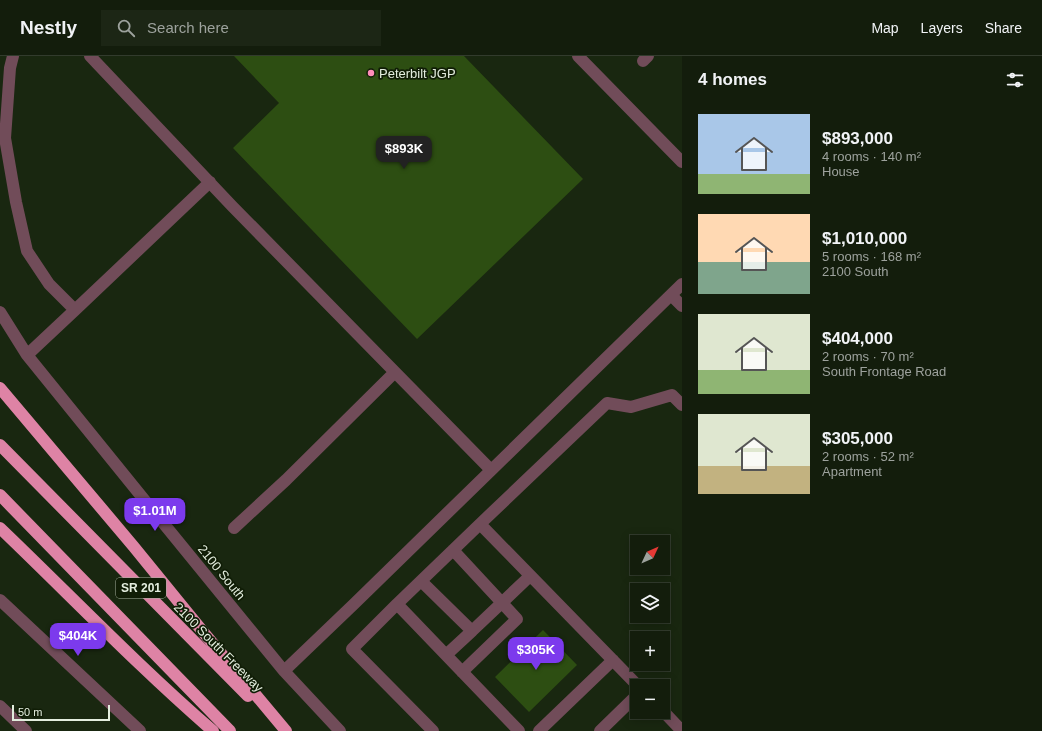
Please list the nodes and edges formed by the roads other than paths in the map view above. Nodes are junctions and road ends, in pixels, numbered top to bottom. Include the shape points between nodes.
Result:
1 (13, 56) edge
2 (90, 56) edge
3 (578, 56) edge
4 (682, 162) edge
5 (210, 182) junction
6 (682, 284) edge
7 (671, 295) junction
8 (682, 306) edge
9 (75, 310) junction
10 (0, 312) edge
11 (27, 355) junction
12 (394, 373) junction
13 (0, 388) edge
14 (682, 405) edge
15 (0, 446) edge
16 (491, 470) junction
17 (0, 495) edge
18 (480, 524) junction
19 (0, 528) edge
20 (234, 528) dead end
21 (453, 550) junction
22 (530, 576) junction
23 (421, 581) junction
24 (0, 600) edge
25 (502, 602) junction
26 (397, 604) junction
27 (472, 631) junction
28 (446, 655) junction
29 (613, 660) junction
30 (284, 671) junction
31 (462, 672) junction
32 (631, 679) edge
33 (630, 703) edge
34 (0, 706) edge
35 (670, 718) edge
36 (681, 730) edge
37 (26, 731) edge
38 (140, 731) edge
39 (213, 731) edge
40 (230, 731) edge
41 (282, 731) edge
42 (286, 731) edge
43 (340, 731) edge
44 (432, 731) edge
45 (519, 731) edge
46 (539, 731) edge
47 (600, 731) edge

1 - 9 street via 5,138 27,251 49,284
2 - 5 street
3 - 4 street
5 - 9 street
5 - 12 street
6 - 7 street
7 - 8 street
7 - 16 street
9 - 11 street
10 - 11 street, 2100 South
11 - 30 street, 2100 South
12 - 16 street
12 - 20 street
13 - 42 highway
14 - 18 street via 672,395 631,407 607,403
15 - 41 highway, 2100 South Freeway / SR 201
16 - 30 street
17 - 40 highway, SR 201
18 - 21 street
18 - 22 street
19 - 39 highway via 113,639
21 - 23 street
21 - 25 street
22 - 25 street
22 - 29 street
23 - 26 street
23 - 27 street
24 - 38 street
25 - 27 street
25 - 31 street via 517,619
26 - 28 street
26 - 44 street via 352,649
27 - 28 street
28 - 31 street
29 - 32 street
29 - 46 street
30 - 43 street, 2100 South
31 - 45 street
33 - 47 street
34 - 37 street
35 - 36 street

